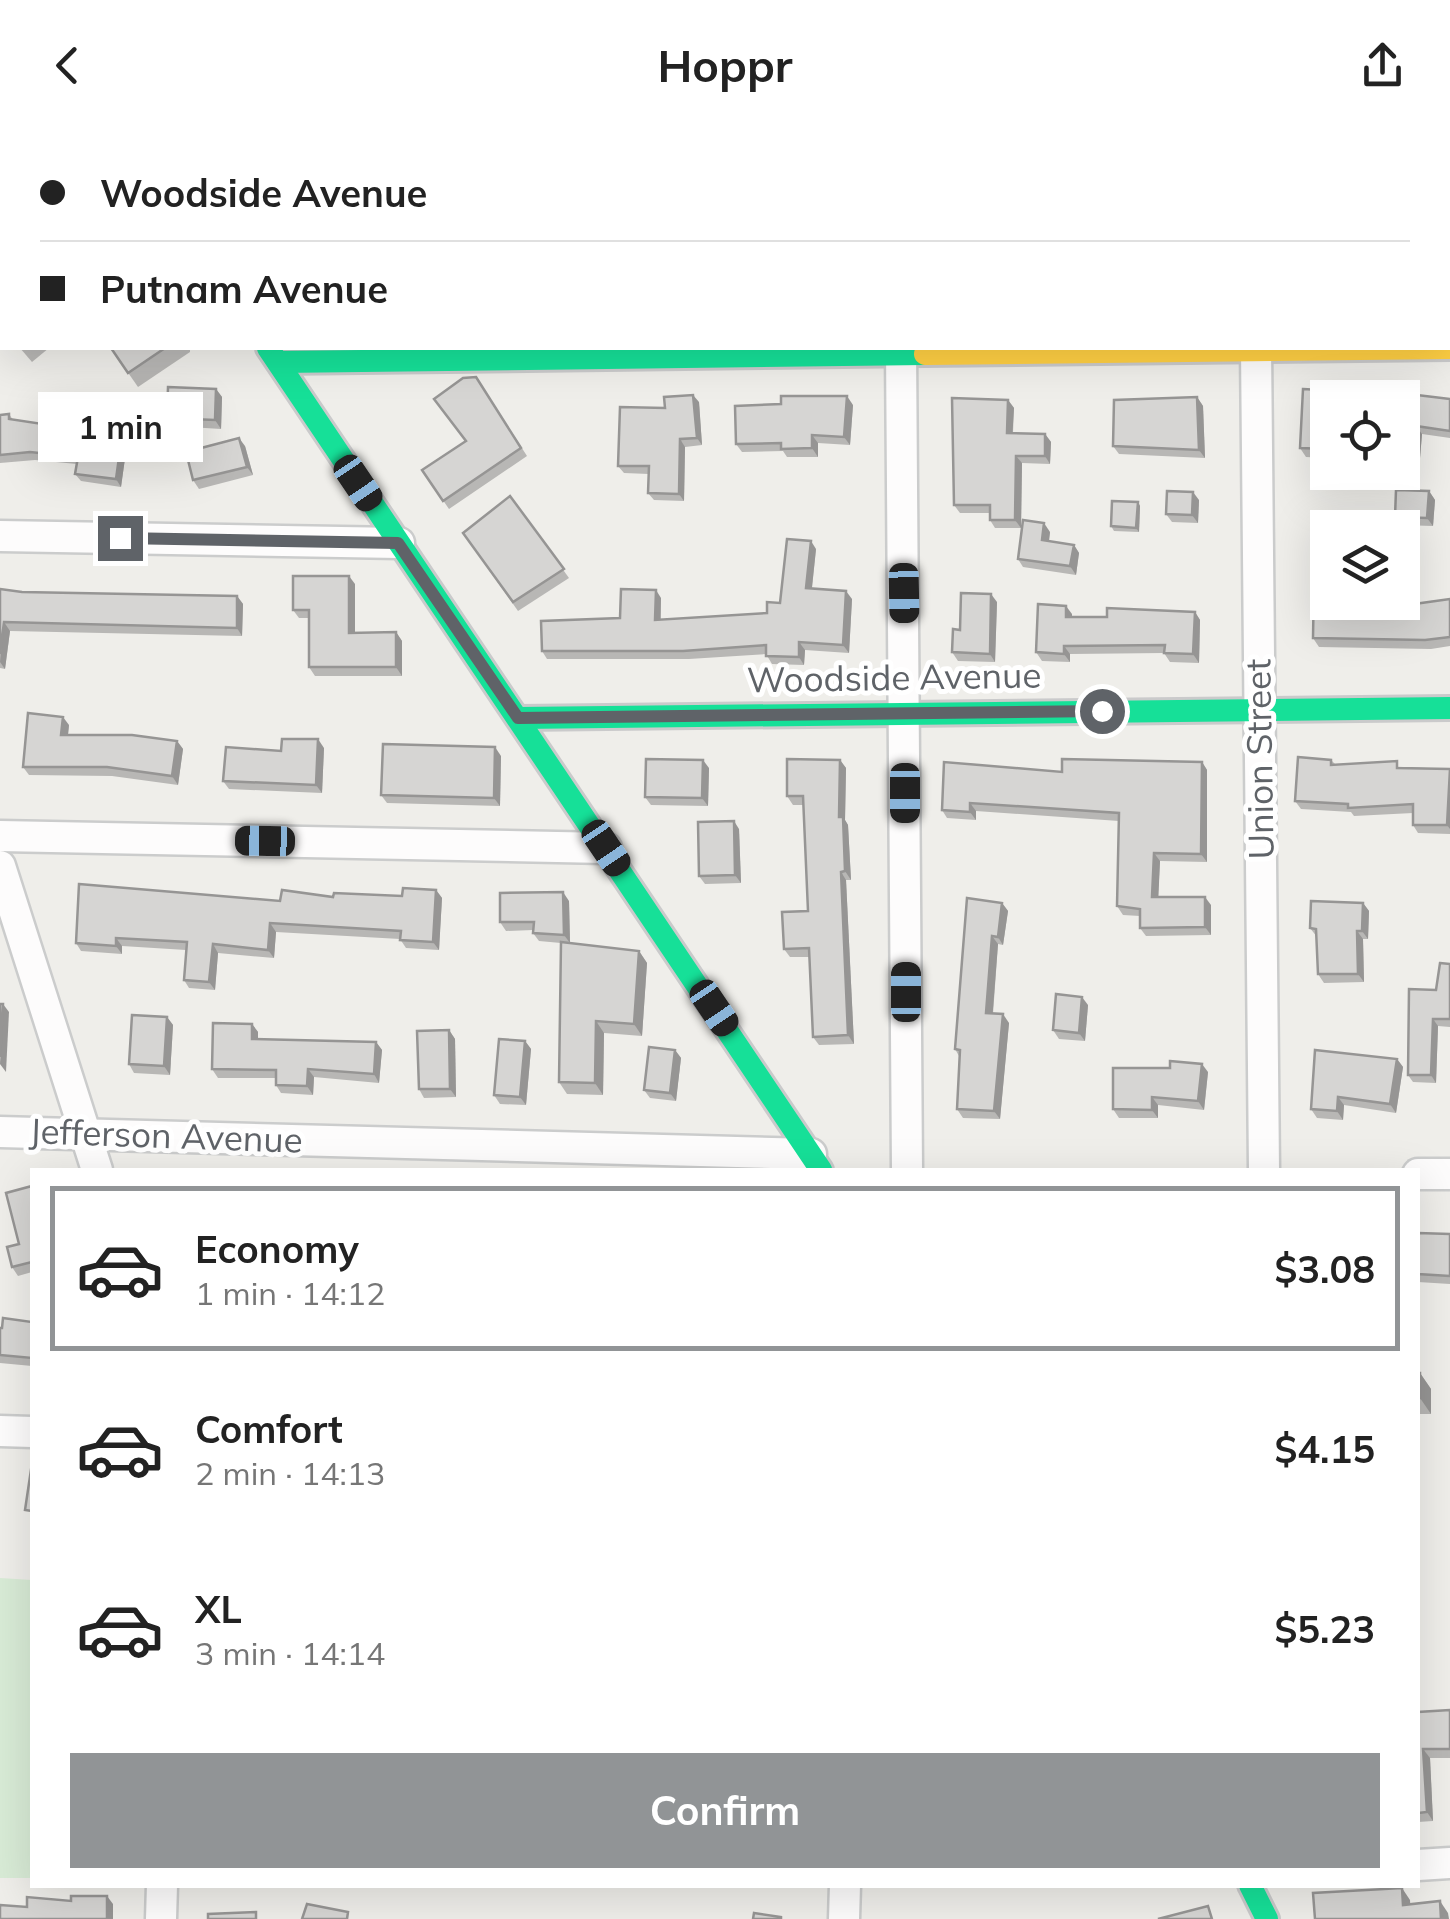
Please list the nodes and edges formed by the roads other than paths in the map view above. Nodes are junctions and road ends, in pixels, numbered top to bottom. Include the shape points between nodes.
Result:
1 (901, 350) edge
2 (1256, 350) edge
3 (545, 352) edge
4 (273, 355) edge
5 (0, 536) edge
6 (398, 543) junction
7 (1450, 708) edge
8 (1259, 709) junction
9 (905, 713) junction
10 (518, 718) junction
11 (0, 836) edge
12 (606, 848) junction
13 (0, 866) edge
14 (0, 1132) edge
15 (86, 1134) junction
16 (816, 1162) edge
17 (96, 1168) edge
18 (908, 1168) edge
19 (1264, 1168) edge
20 (1420, 1174) edge
21 (1450, 1174) edge
22 (0, 1431) edge
23 (30, 1432) edge
24 (1450, 1863) edge
25 (1420, 1865) edge
26 (162, 1888) edge
27 (845, 1888) edge
28 (1251, 1888) edge
29 (161, 1919) edge
30 (844, 1919) edge
31 (1266, 1919) edge

1 - 3 street
1 - 9 street
2 - 8 street, Union Street
3 - 4 street
4 - 6 street
5 - 6 street
6 - 10 street
7 - 8 street, Woodside Avenue
8 - 9 street, Woodside Avenue
8 - 19 street, Union Street
9 - 10 street, Woodside Avenue
9 - 18 street
10 - 12 street
11 - 12 street
12 - 16 street
13 - 15 street
14 - 15 street, Jefferson Avenue
15 - 16 street, Jefferson Avenue
15 - 17 street
20 - 21 street
22 - 23 street
24 - 25 street
26 - 29 street
27 - 30 street
28 - 31 street

